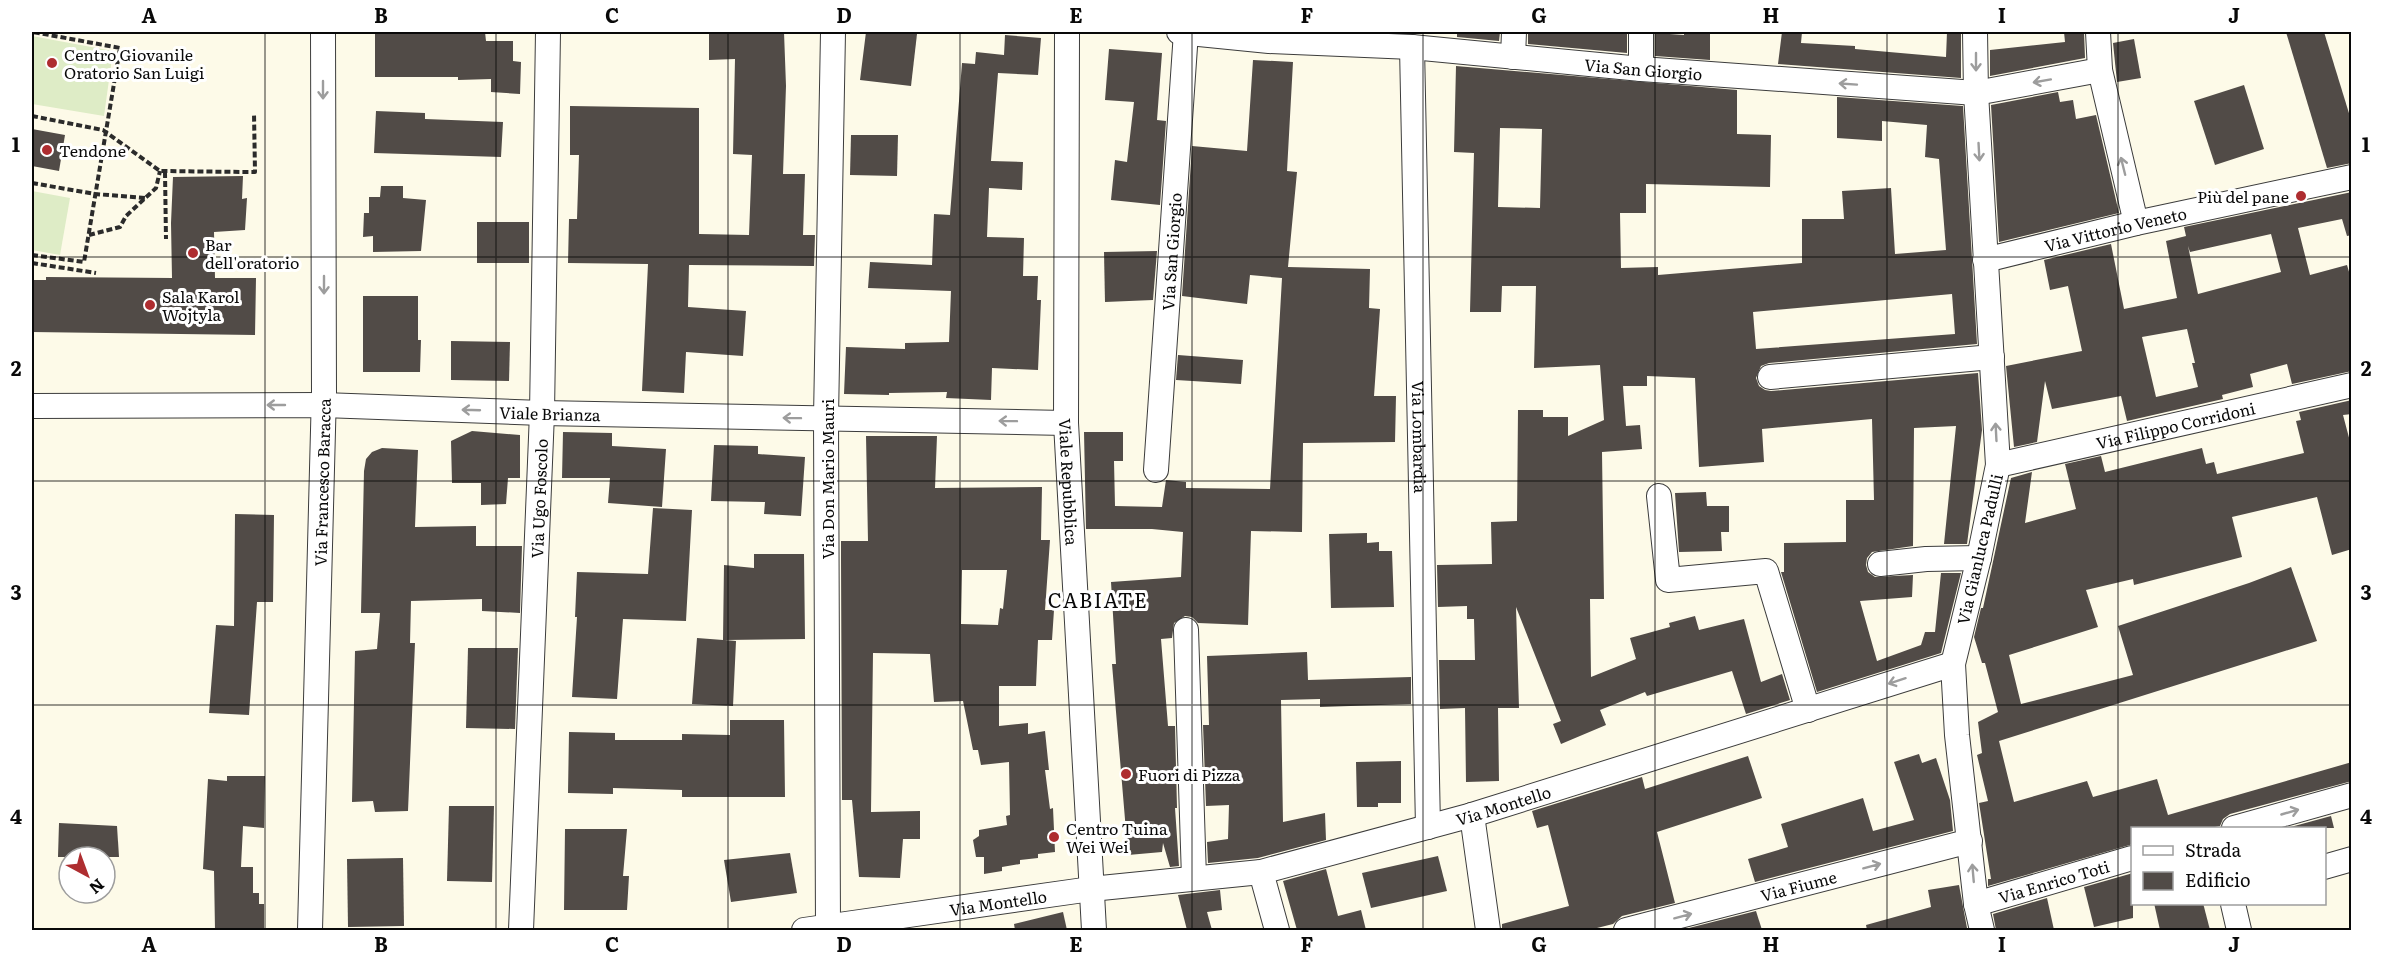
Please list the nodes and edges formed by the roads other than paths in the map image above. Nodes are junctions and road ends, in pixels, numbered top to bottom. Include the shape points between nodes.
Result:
1 (323, 32) edge
2 (548, 32) edge
3 (833, 32) edge
4 (1067, 32) edge
5 (1179, 32) edge
6 (1186, 32) edge
7 (1514, 32) edge
8 (1641, 32) edge
9 (1976, 32) edge
10 (2098, 32) edge
11 (1269, 36) edge
12 (1412, 47) junction
13 (1512, 57) junction
14 (1641, 69) junction
15 (2100, 70) junction
16 (1976, 93) junction
17 (2352, 177) edge
18 (2136, 223) junction
19 (1984, 260) junction
20 (1992, 357) junction
21 (1770, 377) dead end
22 (2352, 385) edge
23 (323, 405) junction
24 (32, 406) edge
25 (542, 413) junction
26 (826, 418) junction
27 (1066, 423) junction
28 (1998, 465) junction
29 (1156, 470) dead end
30 (1659, 496) dead end
31 (1979, 558) junction
32 (1880, 564) dead end
33 (1186, 630) dead end
34 (1953, 663) junction
35 (1808, 710) junction
36 (2352, 795) edge
37 (1472, 815) junction
38 (1428, 827) junction
39 (2238, 827) edge
40 (1970, 841) junction
41 (2131, 859) edge
42 (2352, 859) edge
43 (2326, 867) edge
44 (1261, 872) junction
45 (1194, 878) junction
46 (1091, 889) junction
47 (1976, 904) junction
48 (2234, 905) edge
49 (873, 926) edge
50 (816, 929) edge
51 (310, 930) edge
52 (521, 930) edge
53 (1094, 930) edge
54 (1277, 930) edge
55 (1488, 930) edge
56 (1626, 930) edge
57 (1982, 930) edge
58 (2239, 930) edge

1 -> 23 street, Via Francesco Baracca
2 - 25 street, Via Ugo Foscolo
3 - 26 street, Via Don Mario Mauri
4 - 27 street, Viale Repubblica
5 - 6 street, Via San Giorgio
6 - 11 street, Via San Giorgio
6 - 29 street, Via San Giorgio
7 - 13 street
8 - 14 street
9 -> 16 street, Via Gianluca Padulli
10 - 15 street
11 - 12 street, Via San Giorgio
12 - 13 street, Via San Giorgio
12 - 38 street, Via Lombardia
13 - 14 street, Via San Giorgio
16 -> 14 street, Via San Giorgio
15 -> 16 street, Via San Giorgio
18 -> 15 street
16 -> 19 street, Via Gianluca Padulli
17 - 18 street, Via Vittorio Veneto
18 - 19 street, Via Vittorio Veneto
19 - 20 street, Via Gianluca Padulli
20 - 21 street
28 -> 20 street, Via Gianluca Padulli
22 - 28 street, Via Filippo Corridoni
23 -> 24 street, Viale Brianza
25 -> 23 street, Viale Brianza
23 - 51 street, Via Francesco Baracca
26 -> 25 street, Viale Brianza
25 - 52 street, Via Ugo Foscolo
27 -> 26 street, Viale Brianza
26 - 50 street, Via Don Mario Mauri
27 - 46 street, Viale Repubblica
28 - 31 street, Via Gianluca Padulli
30 - 35 street via 1668,580 1766,571
31 - 32 street
31 - 34 street, Via Gianluca Padulli
33 - 45 street
34 -> 35 street, Via Montello
34 - 40 street, Via Gianluca Padulli
35 - 37 street, Via Montello
39 -> 36 street
37 - 38 street, Via Montello
37 - 55 street
38 - 44 street, Via Montello
47 -> 40 street, Via Gianluca Padulli
56 -> 40 street, Via Fiume
41 - 47 street, Via Enrico Toti
42 - 43 street
44 - 45 street, Via Montello
44 - 54 street
45 - 46 street, Via Montello
46 - 49 street, Via Montello
46 - 53 street, Viale Repubblica
47 - 57 street, Via Gianluca Padulli
48 - 58 street
49 - 50 street, Via Montello

